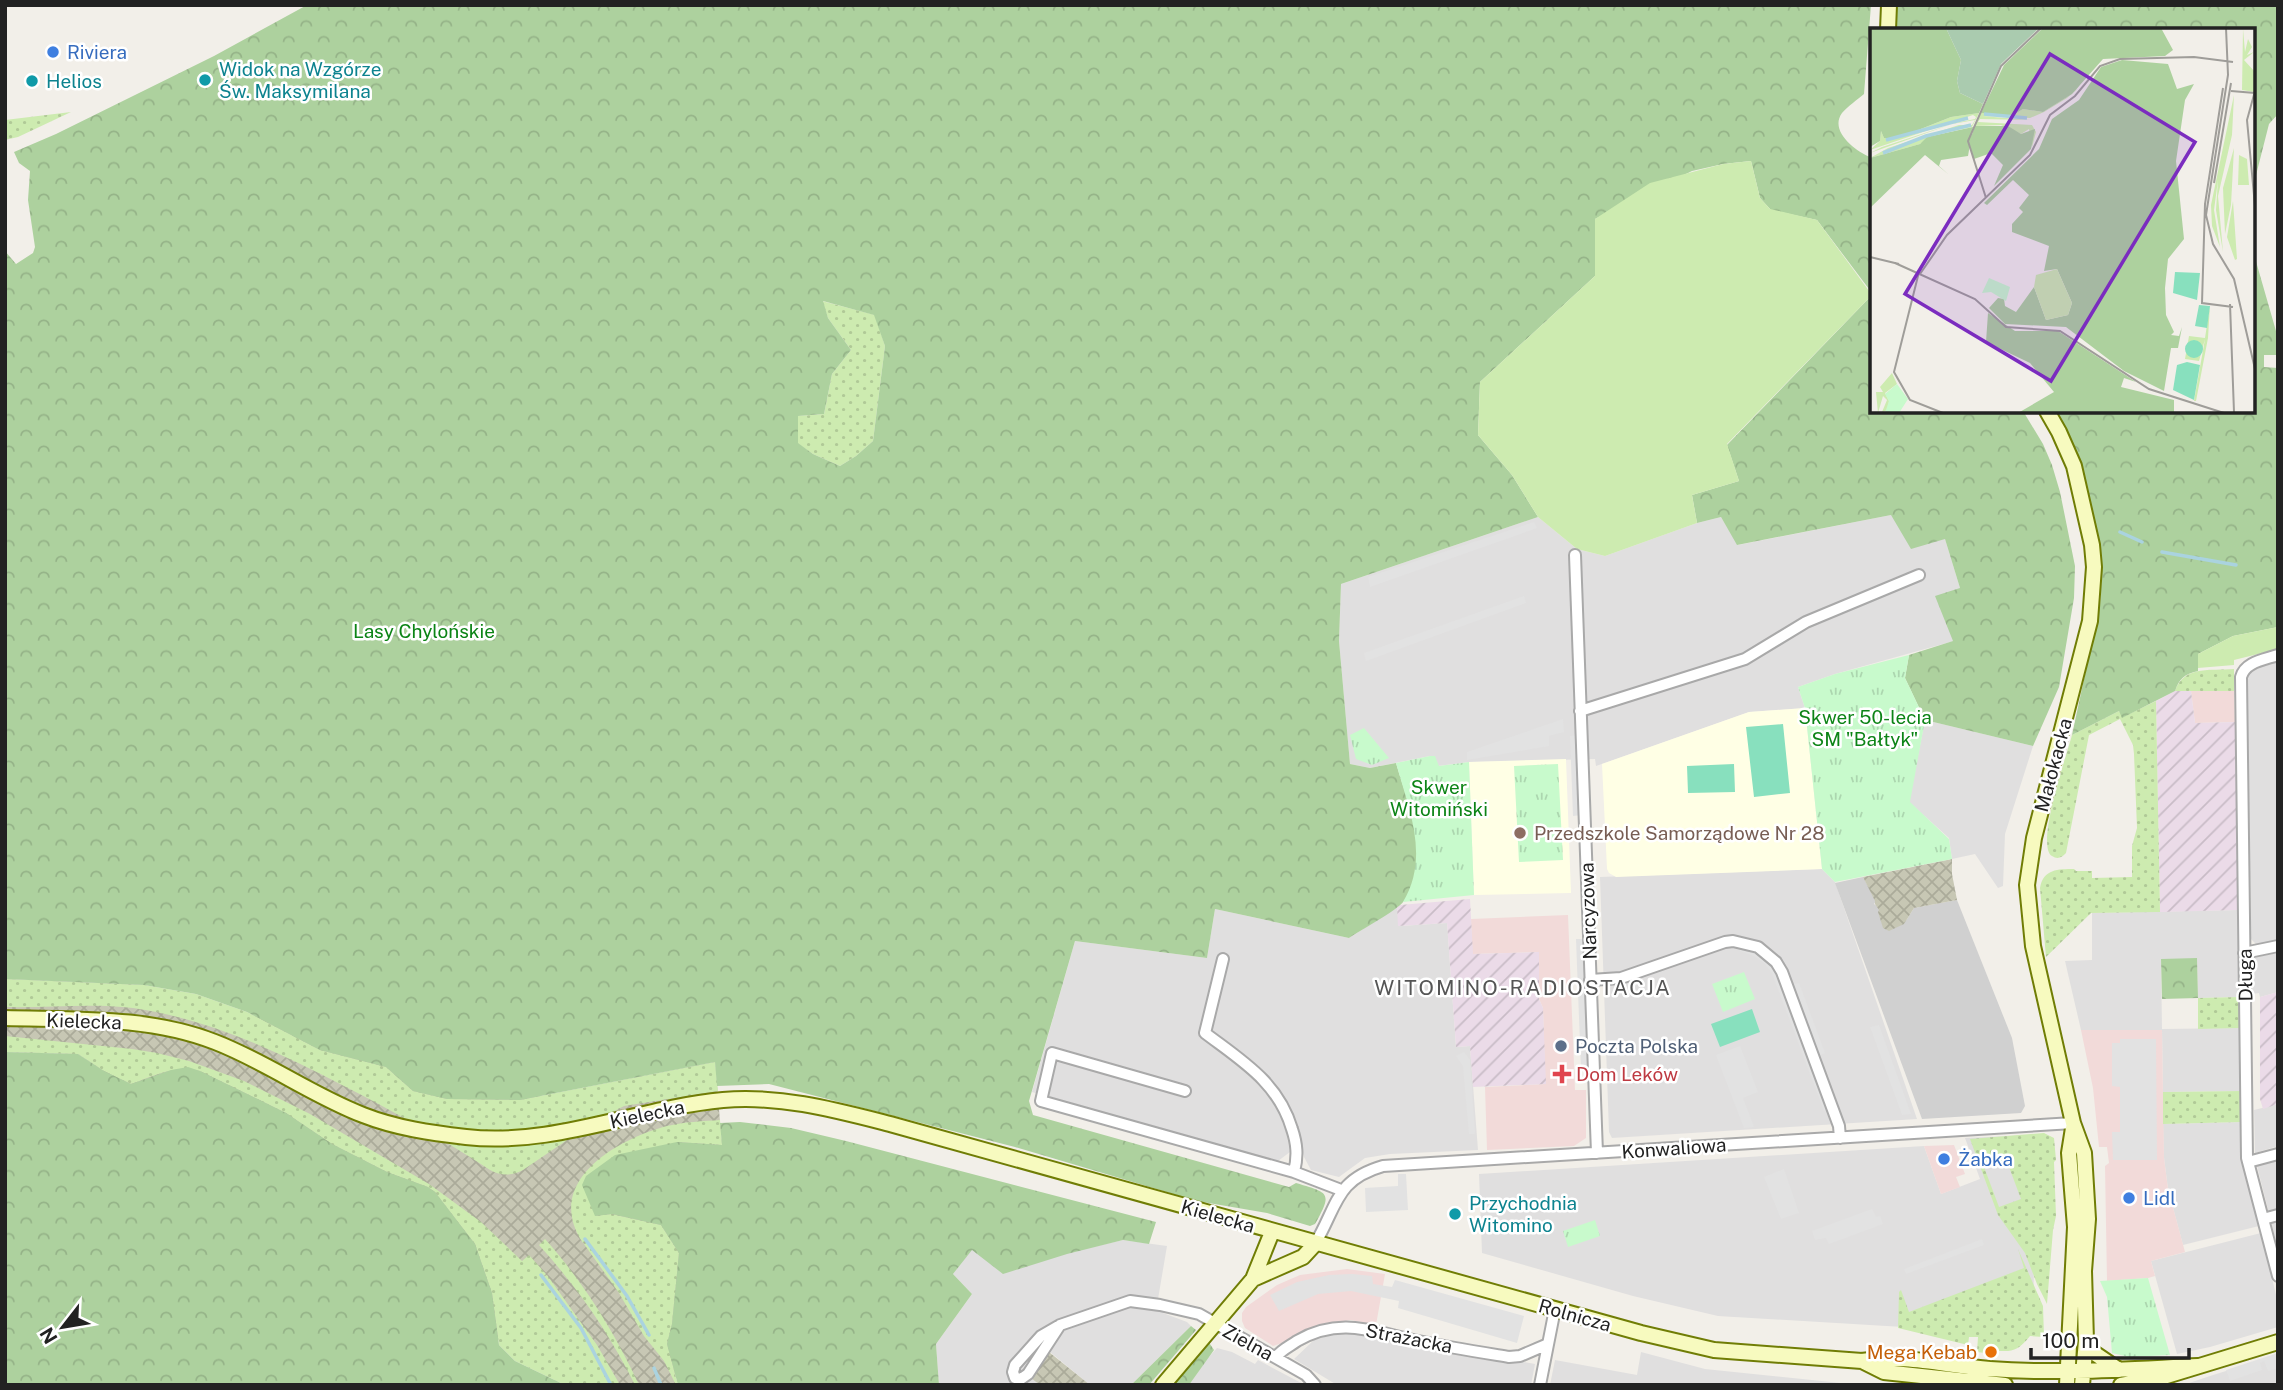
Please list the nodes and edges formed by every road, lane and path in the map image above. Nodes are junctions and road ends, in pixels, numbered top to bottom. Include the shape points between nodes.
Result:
1 (1889, 5) edge
2 (1888, 28) edge
3 (2048, 413) edge
4 (1575, 555) dead end
5 (1919, 575) dead end
6 (2278, 656) edge
7 (1580, 711) junction
8 (2278, 946) edge
9 (2244, 953) junction
10 (1223, 959) dead end
11 (1590, 980) junction
12 (5, 1018) edge
13 (1185, 1091) dead end
14 (2073, 1123) junction
15 (1840, 1138) junction
16 (1597, 1153) junction
17 (2278, 1154) edge
18 (2248, 1163) junction
19 (1294, 1172) junction
20 (1341, 1190) junction
21 (2278, 1215) edge
22 (2263, 1219) junction
23 (1272, 1231) junction
24 (1294, 1238) joint
25 (1315, 1244) junction
26 (2278, 1276) edge
27 (1253, 1279) junction
28 (1555, 1309) junction
29 (1214, 1323) junction
30 (1060, 1325) junction
31 (2086, 1341) junction
32 (2278, 1342) edge
33 (1548, 1344) junction
34 (1276, 1357) junction
35 (1862, 1361) junction
36 (2066, 1378) edge
37 (2083, 1378) edge
38 (2120, 1378) edge
39 (1163, 1385) edge
40 (1315, 1385) edge
41 (1541, 1385) edge
42 (2006, 1385) edge

1 - 2 main road
3 - 14 main road, Małokacka via 2074,466 2094,567 2090,621 2034,838 2027,885 2033,946
4 - 7 street, Narcyzowa
5 - 7 street via 1806,622 1745,659
6 - 9 street, Długa via 2249,665 2241,677
7 - 11 street, Narcyzowa
8 - 9 street
9 - 18 street, Długa
10 - 19 street via 1205,1033 1257,1073 1281,1100 1298,1151
11 - 15 street via 1621,978 1725,942 1758,947 1782,972
11 - 16 street, Narcyzowa
12 - 23 main road, Kielecka via 132,1023 187,1033 239,1052 362,1115 396,1126 469,1138 554,1133 725,1100 813,1105
13 - 19 street via 1052,1053 1041,1101
14 - 15 street, Konwaliowa
14 - 31 main road, Małokacka via 2084,1153 2088,1219
14 - 36 main road, Małokacka via 2070,1153 2075,1227
15 - 16 street, Konwaliowa
16 - 20 street, Konwaliowa via 1383,1166 1366,1171
17 - 18 street
18 - 22 street, Długa
19 - 20 street
20 - 25 street
21 - 22 street
22 - 26 street, Długa
23 - 24 main road, Kielecka
23 - 27 main road
24 - 25 main road, Rolnicza
25 - 27 main road via 1303,1257
25 - 28 main road, Rolnicza
27 - 29 main road
28 - 33 street
28 - 35 main road, Rolnicza via 1704,1349
29 - 30 street, Zielna via 1199,1314 1130,1301
29 - 34 street, Zielna
29 - 39 main road
30 - 30 street, Zielna via 1028,1348 1015,1365 1015,1378 1028,1374
31 - 37 main road, Małokacka
31 - 38 main road
32 - 38 main road, Rolnicza via 2198,1366
33 - 34 street, Strażacka via 1509,1357 1350,1327 1328,1328
33 - 41 street
34 - 40 street, Zielna
35 - 36 main road, Rolnicza via 1883,1358
35 - 42 main road, Rolnicza via 1884,1372
36 - 37 main road, Rolnicza
37 - 38 main road, Rolnicza

